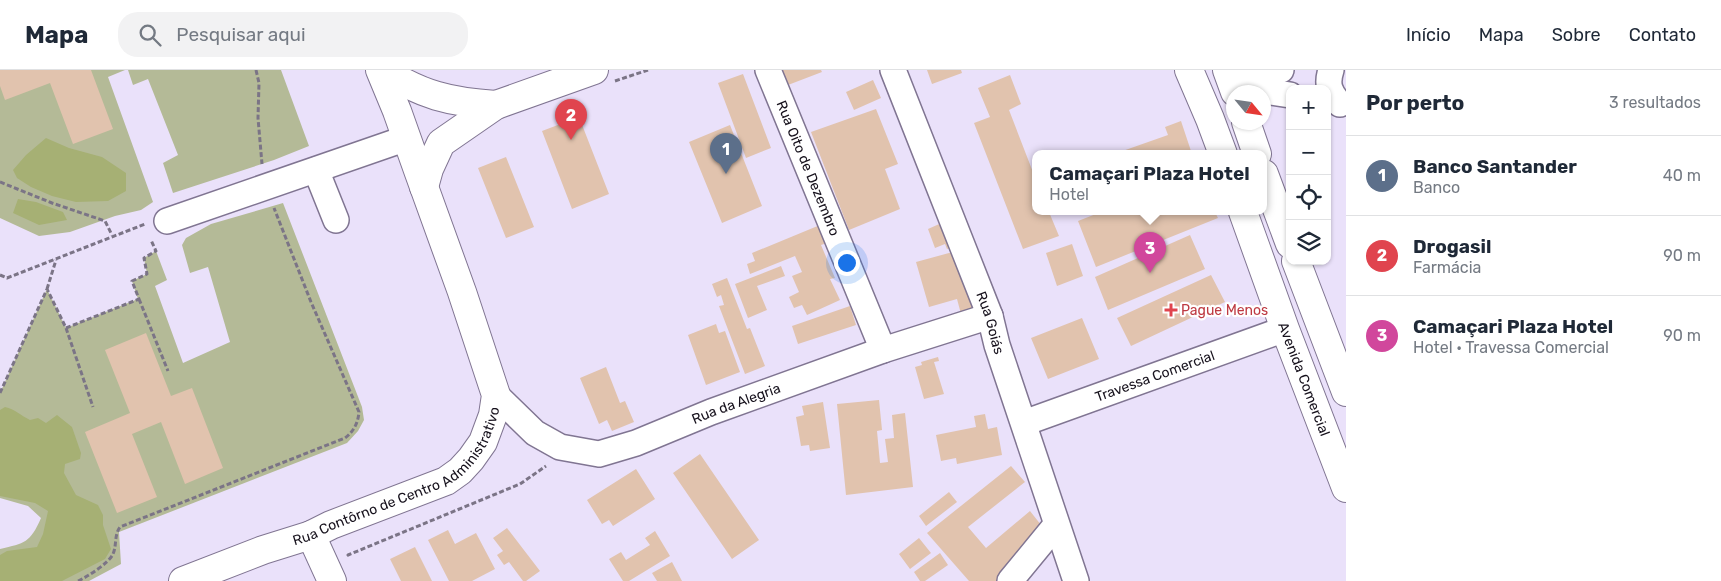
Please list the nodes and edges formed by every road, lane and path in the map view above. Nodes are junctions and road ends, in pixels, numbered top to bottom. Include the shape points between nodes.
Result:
1 (256, 70) edge
2 (381, 70) edge
3 (594, 70) edge
4 (768, 70) edge
5 (893, 70) edge
6 (1190, 70) edge
7 (1280, 70) edge
8 (1331, 70) edge
9 (1244, 85) edge
10 (1226, 92) edge
11 (1271, 92) edge
12 (1286, 94) edge
13 (1338, 104) edge
14 (496, 105) junction
15 (1226, 117) edge
16 (1249, 130) edge
17 (407, 138) junction
18 (1223, 150) edge
19 (1256, 150) edge
20 (316, 170) junction
21 (0, 182) edge
22 (1267, 182) edge
23 (424, 187) junction
24 (266, 188) junction
25 (1244, 215) edge
26 (336, 220) dead end
27 (158, 222) joint
28 (1286, 233) edge
29 (112, 235) junction
30 (156, 251) dead end
31 (56, 259) junction
32 (1298, 265) edge
33 (0, 275) edge
34 (47, 289) junction
35 (138, 299) junction
36 (990, 316) junction
37 (66, 328) junction
38 (1285, 329) junction
39 (883, 350) junction
40 (168, 370) dead end
41 (1346, 392) edge
42 (0, 393) edge
43 (496, 396) junction
44 (94, 407) dead end
45 (1024, 423) junction
46 (552, 461) dead end
47 (1346, 488) edge
48 (1056, 525) junction
49 (311, 535) junction
50 (348, 555) dead end
51 (78, 581) edge
52 (183, 581) edge
53 (332, 581) edge
54 (1010, 581) edge
55 (1076, 581) edge

1 - 24 path
2 - 14 main road via 429,94 462,103
2 - 17 main road, Rua Contôrno de Centro Administrativo
3 - 14 main road
4 - 39 street, Rua Oito de Dezembro
5 - 36 street, Rua Goiás
6 - 10 main road
7 - 9 street
8 - 13 street via 1328,87
11 - 12 street
14 - 23 main road via 441,143
15 - 18 main road
16 - 19 main road
17 - 20 street
17 - 23 main road, Rua Contôrno de Centro Administrativo
20 - 24 street
20 - 26 street
21 - 29 path via 105,221
22 - 28 main road
23 - 43 main road, Rua Contôrno de Centro Administrativo
24 - 27 street
24 - 51 path via 359,412 358,421 345,438 120,527 116,532 112,556
25 - 38 main road, Avenida Comercial
27 - 29 path
29 - 31 path
30 - 35 path via 144,258 147,274 132,281
31 - 33 path via 7,278
31 - 34 path
32 - 41 main road
34 - 37 path
34 - 42 path
35 - 37 path
35 - 40 path
36 - 39 street, Rua da Alegria
36 - 45 street, Rua Goiás via 996,345
37 - 44 path
38 - 45 street, Travessa Comercial
38 - 47 main road, Avenida Comercial
39 - 43 street, Rua da Alegria via 599,454 560,447 535,433
43 - 49 main road, Rua Contôrno de Centro Administrativo via 489,429 460,471 446,481 331,524
45 - 48 street, Rua Goiás
46 - 50 path via 520,484
48 - 54 street
48 - 55 street, Rua Goiás
49 - 52 main road, Rua Contôrno de Centro Administrativo
49 - 53 main road

